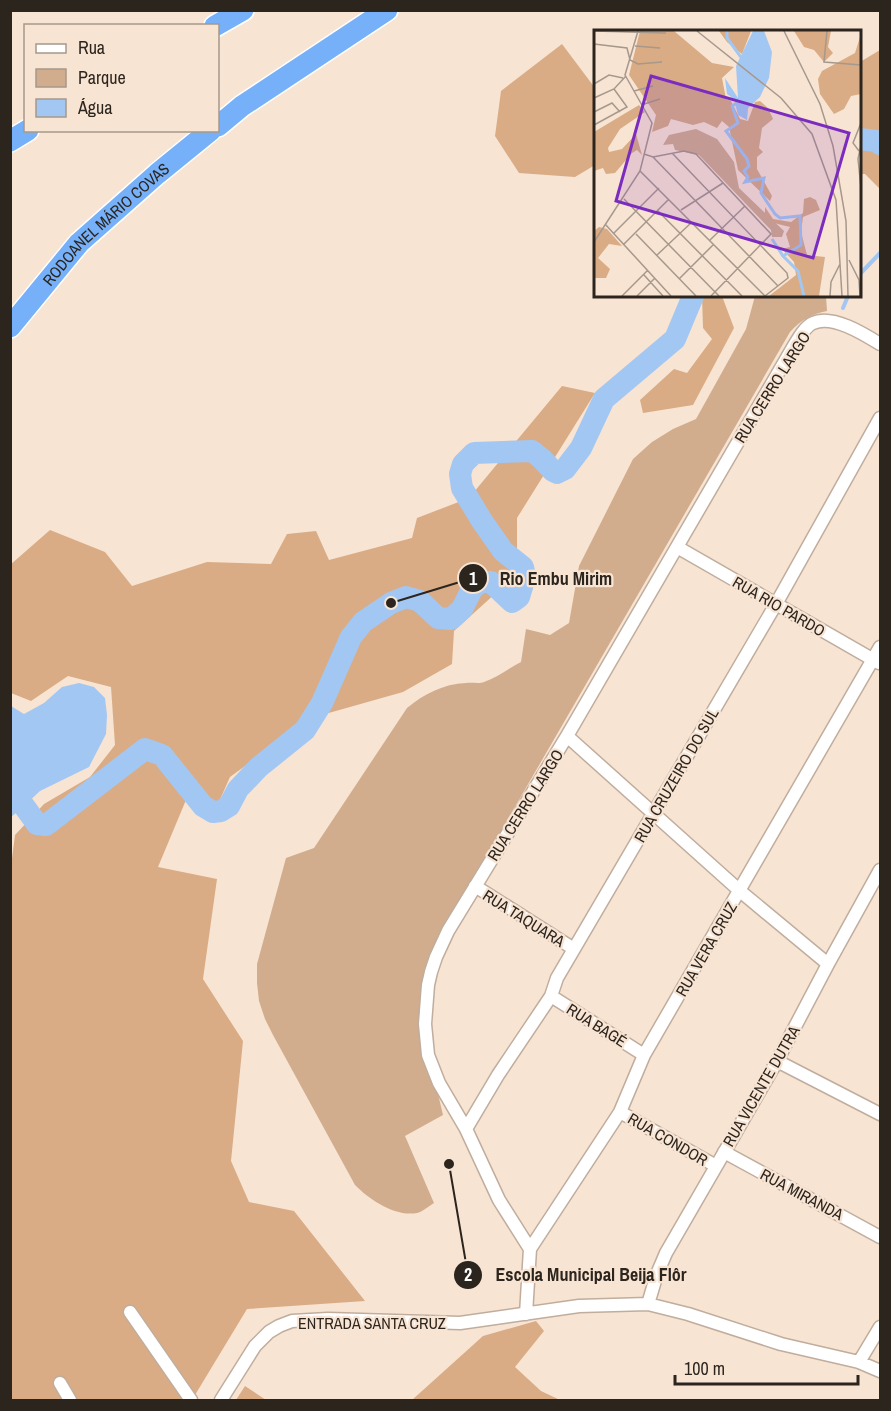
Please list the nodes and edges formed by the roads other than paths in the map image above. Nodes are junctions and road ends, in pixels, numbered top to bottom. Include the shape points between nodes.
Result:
1 (243, 10) edge
2 (387, 10) edge
3 (218, 24) edge
4 (219, 125) edge
5 (25, 132) edge
6 (210, 132) edge
7 (10, 141) edge
8 (10, 327) edge
9 (880, 344) edge
10 (880, 418) edge
11 (677, 547) junction
12 (776, 604) junction
13 (880, 647) edge
14 (877, 662) edge
15 (567, 736) junction
16 (653, 814) junction
17 (880, 870) edge
18 (475, 886) junction
19 (740, 891) junction
20 (574, 949) junction
21 (828, 964) junction
22 (551, 996) junction
23 (644, 1055) junction
24 (777, 1061) junction
25 (879, 1110) edge
26 (620, 1112) junction
27 (466, 1129) junction
28 (724, 1152) junction
29 (716, 1166) junction
30 (880, 1237) edge
31 (530, 1248) junction
32 (648, 1304) junction
33 (130, 1312) dead end
34 (525, 1314) junction
35 (880, 1327) edge
36 (859, 1362) junction
37 (880, 1371) edge
38 (60, 1383) dead end
39 (70, 1401) edge
40 (191, 1401) edge
41 (221, 1401) edge

1 - 3 highway
2 - 4 highway
5 - 7 highway
6 - 8 highway, RODOANEL MÁRIO COVAS via 79,243
9 - 11 street, RUA CERRO LARGO via 840,323 812,323 792,349
10 - 12 street, RUA CRUZEIRO DO SUL
11 - 12 street, RUA RIO PARDO
11 - 15 street, RUA CERRO LARGO
12 - 14 street, RUA RIO PARDO
12 - 16 street, RUA CRUZEIRO DO SUL
13 - 14 street, RUA VERA CRUZ
14 - 19 street, RUA VERA CRUZ
15 - 16 street
15 - 18 street, RUA CERRO LARGO
16 - 19 street
16 - 20 street, RUA CRUZEIRO DO SUL
17 - 21 street, RUA VICENTE DUTRA
18 - 20 street, RUA TAQUARA
18 - 27 street, RUA CERRO LARGO via 436,957 428,985 425,1024 428,1055
19 - 21 street
19 - 23 street, RUA VERA CRUZ
20 - 22 street, RUA CRUZEIRO DO SUL
21 - 24 street, RUA VICENTE DUTRA
22 - 23 street, RUA BAGÉ
22 - 27 street, RUA CRUZEIRO DO SUL
23 - 26 street, RUA VERA CRUZ
24 - 25 street
24 - 28 street, RUA VICENTE DUTRA
26 - 29 street, RUA CONDOR
26 - 31 street, RUA VERA CRUZ
27 - 31 street, RUA CERRO LARGO via 499,1200
28 - 29 street, RUA VICENTE DUTRA
28 - 30 street, RUA MIRANDA
29 - 32 street, RUA VICENTE DUTRA via 666,1253
31 - 34 street
32 - 34 street, ENTRADA SANTA CRUZ via 579,1306
32 - 36 street, ENTRADA SANTA CRUZ via 781,1344
33 - 40 street
34 - 41 street, ENTRADA SANTA CRUZ via 459,1323 292,1321 269,1332 255,1346
35 - 36 street
36 - 37 street, ENTRADA SANTA CRUZ
38 - 39 street

